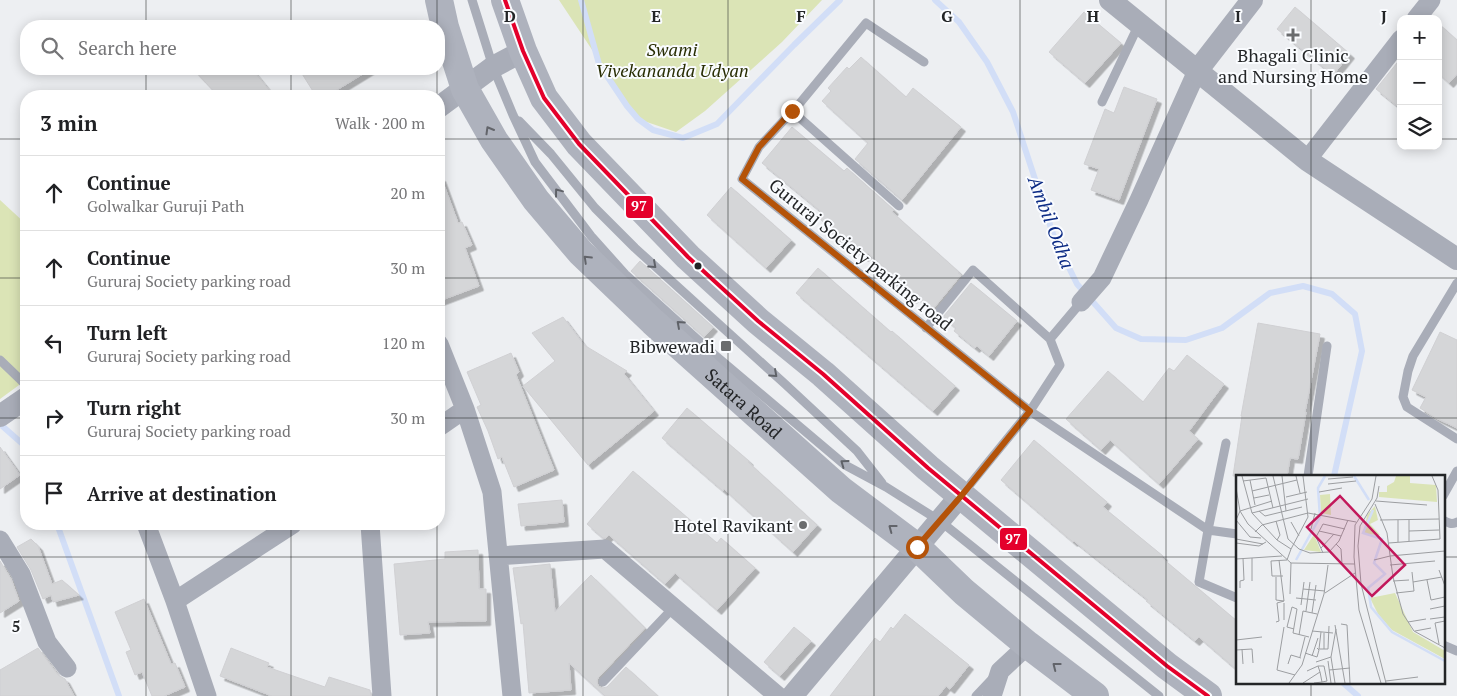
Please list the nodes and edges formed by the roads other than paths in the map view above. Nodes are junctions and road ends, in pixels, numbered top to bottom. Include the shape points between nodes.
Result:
1 (439, 0) edge
2 (472, 0) edge
3 (504, 0) edge
4 (1110, 0) edge
5 (1252, 0) edge
6 (1431, 0) edge
7 (1419, 15) edge
8 (443, 20) edge
9 (1139, 24) junction
10 (445, 28) edge
11 (1397, 44) edge
12 (523, 51) junction
13 (924, 62) dead end
14 (493, 67) junction
15 (1196, 71) junction
16 (465, 89) junction
17 (1102, 102) dead end
18 (445, 103) edge
19 (792, 111) junction
20 (513, 115) junction
21 (1307, 160) junction
22 (898, 206) dead end
23 (1457, 259) edge
24 (1456, 288) edge
25 (1079, 304) joint
26 (926, 328) junction
27 (1050, 339) junction
28 (1328, 346) dead end
29 (445, 359) edge
30 (0, 360) edge
31 (20, 379) edge
32 (20, 402) edge
33 (465, 409) junction
34 (1030, 411) junction
35 (4, 414) edge
36 (445, 423) edge
37 (1457, 439) edge
38 (1226, 444) dead end
39 (1457, 471) edge
40 (1308, 475) edge
41 (886, 487) junction
42 (1444, 494) edge
43 (962, 495) junction
44 (940, 521) junction
45 (1444, 521) edge
46 (1457, 522) edge
47 (148, 530) edge
48 (284, 530) edge
49 (370, 530) edge
50 (1208, 530) junction
51 (1236, 534) edge
52 (0, 540) edge
53 (917, 547) junction
54 (498, 556) junction
55 (1236, 598) edge
56 (175, 601) junction
57 (674, 607) junction
58 (1028, 644) junction
59 (1444, 645) edge
60 (1457, 651) edge
61 (67, 668) dead end
62 (1000, 671) junction
63 (603, 682) dead end
64 (207, 696) edge
65 (382, 696) edge
66 (512, 696) edge
67 (778, 696) edge
68 (792, 696) edge
69 (976, 696) edge
70 (992, 696) edge
71 (1095, 696) edge
72 (1159, 696) edge
73 (1208, 696) edge

1 - 8 highway, Satara Road
2 - 14 lane
3 - 12 highway
4 - 9 street
5 - 15 street
6 - 7 street
9 - 15 street
9 - 17 lane
10 - 16 highway, Satara Road
11 - 21 street
12 - 14 street
12 - 43 highway via 544,98 579,144 688,257
13 - 19 lane, Gururaj Society parking road via 866,23
14 - 16 street
14 - 20 lane
15 - 21 street
15 - 25 street via 1102,278
16 - 18 street
53 -> 16 highway, Satara Road via 841,490 652,322 581,253 536,200 494,140
19 - 22 lane
19 - 26 lane, Gururaj Society parking road via 759,147 742,179
20 -> 41 lane via 635,248 857,451
41 -> 20 lane via 845,465 625,274 591,236 535,162
21 - 23 street
24 - 37 lane via 1413,356 1404,397 1407,407
25 - 27 lane
26 - 27 lane via 973,270
26 - 34 lane, Gururaj Society parking road
27 - 34 lane via 1060,365
28 - 40 lane
29 - 33 street
30 - 31 lane
32 - 35 street
33 - 36 street
33 - 54 street via 492,492
34 - 43 lane
34 - 50 lane, Gururaj Society parking road
38 - 50 lane
39 - 42 lane
41 - 44 lane
43 - 44 street
43 - 73 highway via 1167,666
44 - 53 street
44 - 72 lane
45 - 46 lane
47 - 56 street
48 - 56 street
49 - 65 street
50 - 51 lane
50 - 55 lane via 1199,582
52 - 61 street via 20,574 47,642
53 - 58 highway, Satara Road via 964,592
53 - 68 street
54 - 57 street via 605,549
54 - 66 street
56 - 64 street
57 - 63 lane
57 - 67 street
58 - 62 street
71 -> 58 highway, Satara Road
59 - 60 lane
62 - 69 lane
62 - 70 street

